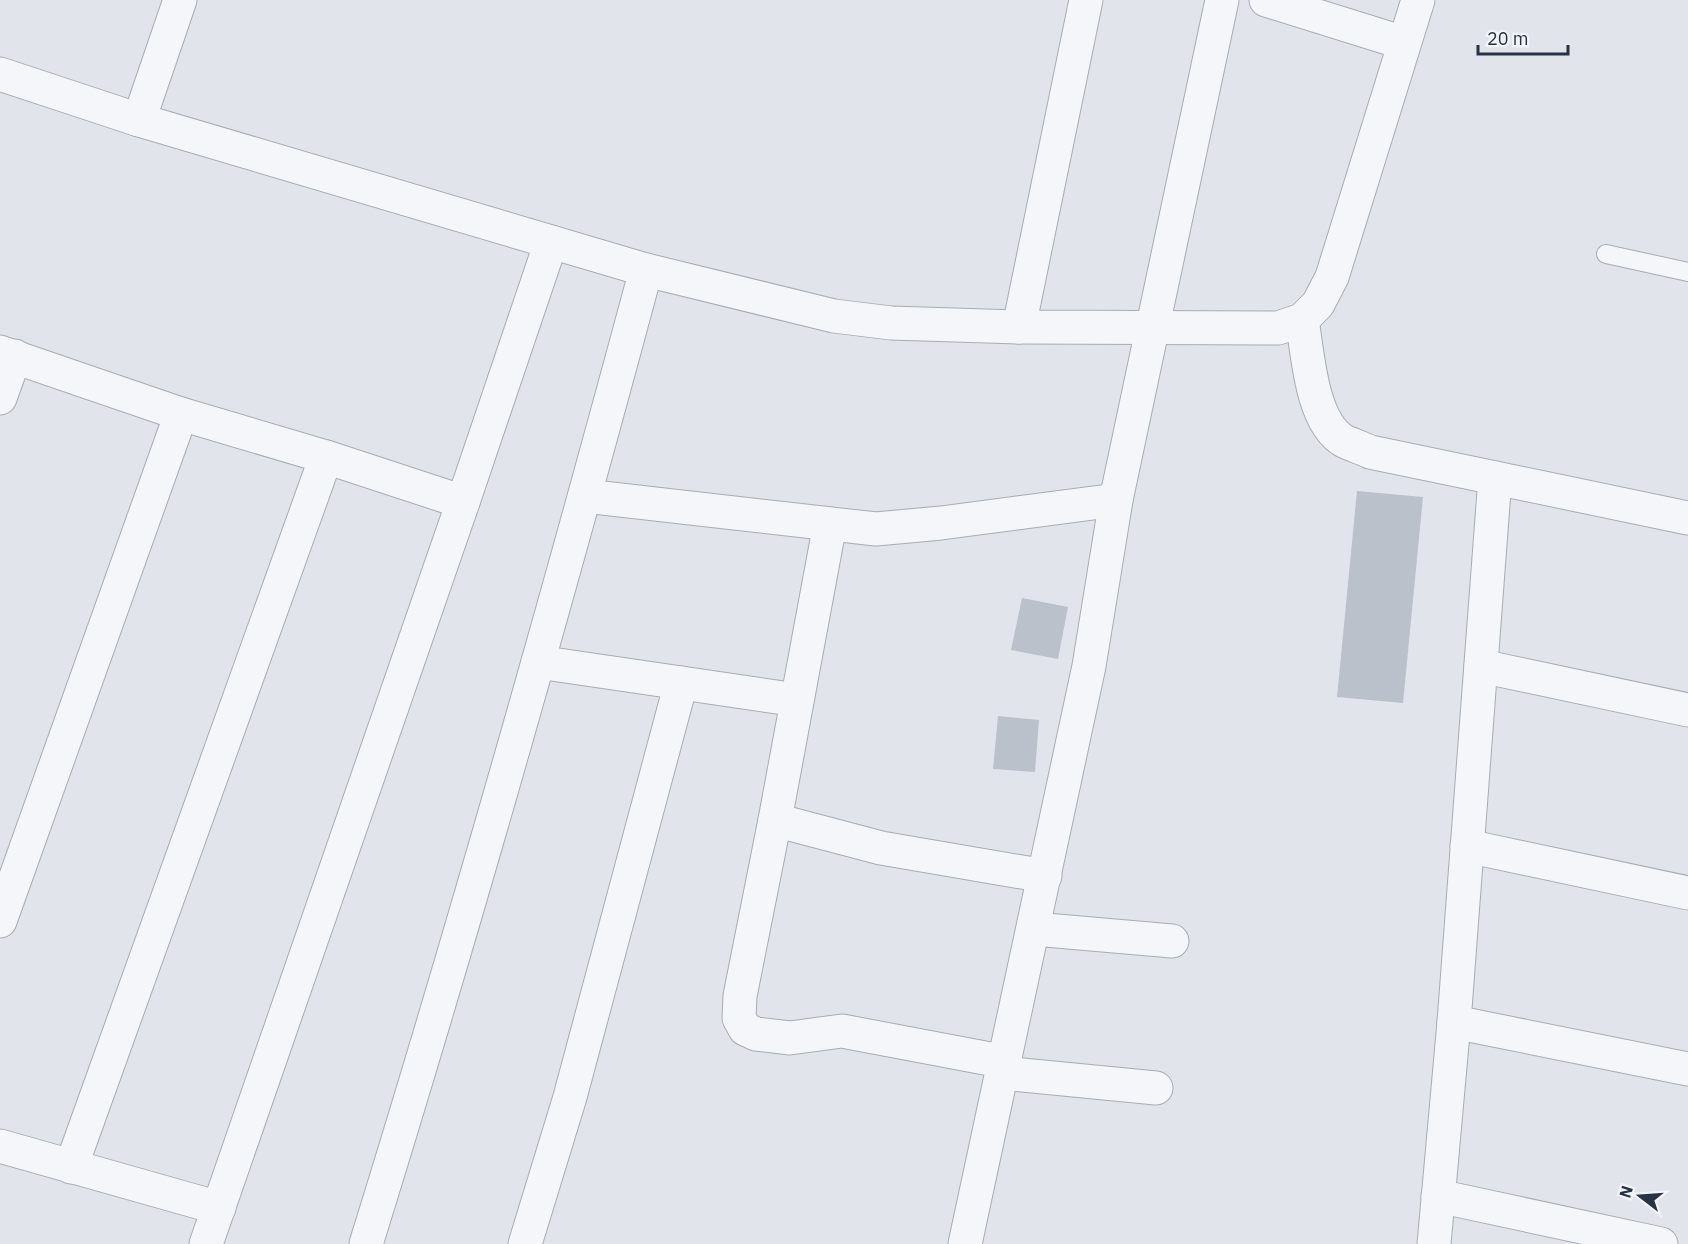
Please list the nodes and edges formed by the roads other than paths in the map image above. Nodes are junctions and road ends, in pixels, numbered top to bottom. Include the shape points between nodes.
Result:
1 (180, 0) edge
2 (1086, 0) edge
3 (1222, 0) edge
4 (1266, 0) edge
5 (1418, 0) edge
6 (1404, 43) junction
7 (0, 74) edge
8 (139, 120) junction
9 (551, 242) junction
10 (1606, 254) dead end
11 (646, 270) junction
12 (1688, 272) edge
13 (1302, 320) junction
14 (1019, 327) junction
15 (1151, 327) junction
16 (7, 354) edge
17 (0, 398) edge
18 (181, 414) junction
19 (326, 457) junction
20 (1496, 478) junction
21 (585, 496) junction
22 (1116, 500) junction
23 (463, 502) junction
24 (1688, 518) edge
25 (830, 524) junction
26 (538, 662) junction
27 (1481, 666) junction
28 (681, 683) junction
29 (797, 700) junction
30 (1688, 710) edge
31 (775, 820) junction
32 (1467, 846) junction
33 (1045, 876) junction
34 (1688, 893) edge
35 (0, 921) edge
36 (1034, 929) junction
37 (1172, 941) dead end
38 (1454, 1022) junction
39 (1004, 1067) junction
40 (1688, 1069) edge
41 (1156, 1088) dead end
42 (0, 1146) edge
43 (71, 1167) junction
44 (1438, 1196) junction
45 (219, 1208) junction
46 (206, 1244) edge
47 (366, 1244) edge
48 (525, 1244) edge
49 (965, 1244) edge
50 (1434, 1244) edge
51 (1661, 1244) edge

1 - 8 street
2 - 14 street
3 - 15 street
4 - 6 street
5 - 6 street
6 - 13 street via 1332,277 1318,304
7 - 8 street
8 - 9 street
9 - 11 street
9 - 23 street
10 - 12 lane
11 - 14 street via 834,316 891,323
11 - 21 street
13 - 15 street via 1278,328
13 - 20 street via 1315,397 1328,426 1342,440 1370,452
14 - 15 street
15 - 22 street
16 - 17 street
16 - 18 street
18 - 19 street
18 - 35 street
19 - 23 street
19 - 43 street
20 - 24 street
20 - 27 street
21 - 25 street
21 - 26 street
22 - 25 street via 876,529
22 - 33 street via 1089,666
23 - 45 street
25 - 29 street
26 - 28 street
26 - 47 street
27 - 30 street
27 - 32 street
28 - 29 street
28 - 48 street via 570,1097
29 - 31 street
31 - 33 street via 881,849
31 - 39 street via 740,996 739,1018 745,1029 790,1038 842,1031
32 - 34 street
32 - 38 street
33 - 36 street
36 - 37 street
36 - 39 street
38 - 40 street
38 - 44 street
39 - 41 street
39 - 49 street
42 - 43 street
43 - 45 street
44 - 50 street
44 - 51 street
45 - 46 street

